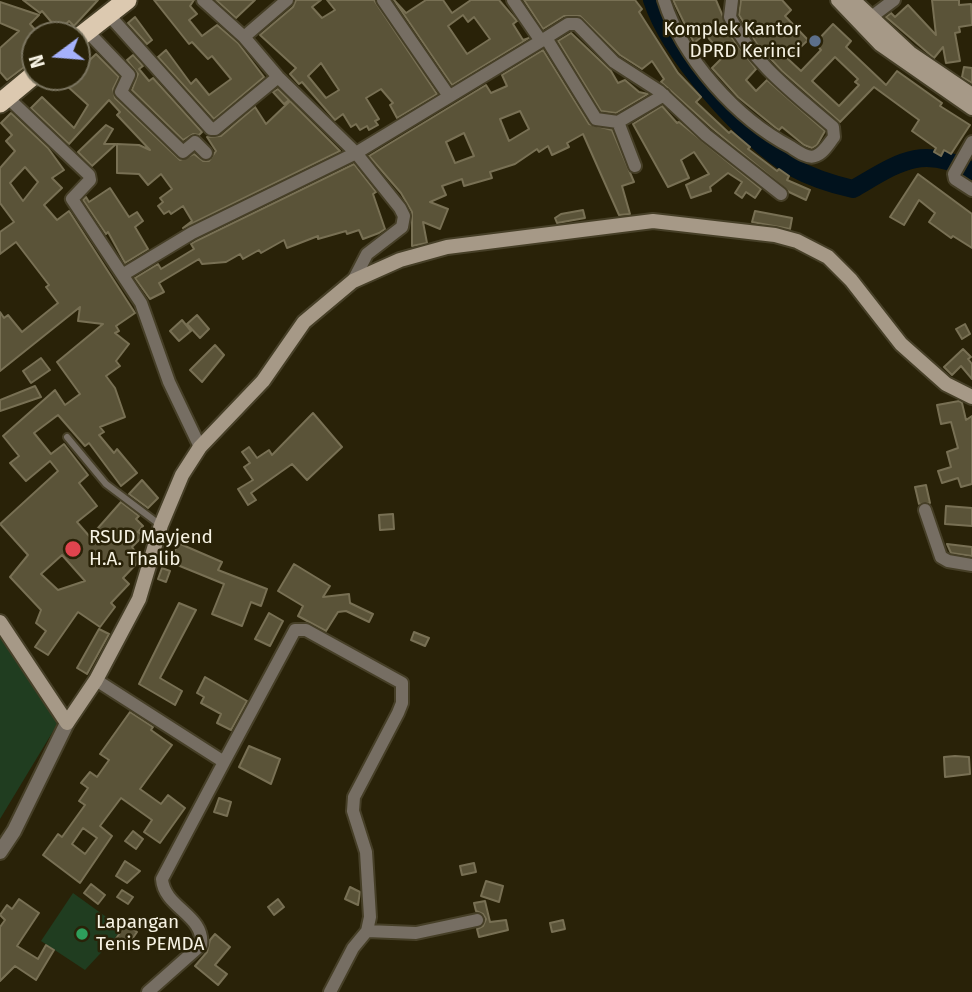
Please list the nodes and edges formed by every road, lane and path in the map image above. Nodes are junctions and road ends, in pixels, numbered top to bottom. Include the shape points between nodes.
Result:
1 (127, 0) edge
2 (203, 0) edge
3 (287, 0) edge
4 (383, 0) edge
5 (513, 0) edge
6 (664, 0) edge
7 (732, 0) edge
8 (838, 0) edge
9 (853, 0) edge
10 (894, 0) edge
11 (108, 14) junction
12 (870, 18) junction
13 (91, 28) edge
14 (244, 37) junction
15 (544, 40) junction
16 (91, 43) edge
17 (278, 78) junction
18 (21, 86) edge
19 (664, 95) junction
20 (972, 95) edge
21 (449, 96) junction
22 (4, 100) edge
23 (972, 108) edge
24 (618, 122) junction
25 (972, 142) edge
26 (206, 153) dead end
27 (356, 153) junction
28 (635, 166) dead end
29 (972, 190) edge
30 (781, 194) dead end
31 (124, 274) junction
32 (353, 281) junction
33 (972, 397) edge
34 (67, 436) dead end
35 (200, 447) junction
36 (925, 510) dead end
37 (161, 525) junction
38 (972, 565) edge
39 (0, 622) edge
40 (96, 680) junction
41 (67, 723) junction
42 (224, 762) junction
43 (0, 852) edge
44 (477, 920) dead end
45 (367, 931) junction
46 (148, 992) edge
47 (330, 992) edge

1 - 11 highway
2 - 14 street
3 - 14 street
4 - 21 street
5 - 15 street
6 - 7 street via 687,49 744,117 766,134 815,157 834,137 834,127 783,84 754,52 730,17
8 - 23 main road via 880,44
9 - 12 main road
10 - 12 street
11 - 13 highway
11 - 17 street via 211,129
12 - 20 main road via 929,68
14 - 17 street
15 - 19 street via 575,23 614,62
15 - 21 street
15 - 24 street via 596,119
16 - 26 street via 129,75 121,92 183,152 195,142
17 - 27 street
18 - 22 highway
19 - 24 street
19 - 30 street
21 - 27 street
22 - 31 street via 89,175 90,180 72,199
24 - 28 street
25 - 29 street via 955,169 956,179
27 - 31 street via 192,233
27 - 32 street via 400,208 404,223 365,257
31 - 35 street via 141,303 169,382
32 - 33 main road via 400,260 447,247 653,220 775,235 828,257 901,344 947,384
32 - 35 main road via 304,322 263,381
34 - 37 lane via 106,484
35 - 37 main road via 182,475
36 - 38 street via 941,556
37 - 40 main road via 139,599
39 - 41 main road
40 - 41 main road
40 - 42 street
41 - 43 street
42 - 45 street via 295,630 306,630 401,683 398,713 354,797 366,852
42 - 46 street via 162,879 165,893 199,927 201,945
44 - 45 street via 412,934
45 - 47 street via 353,947

